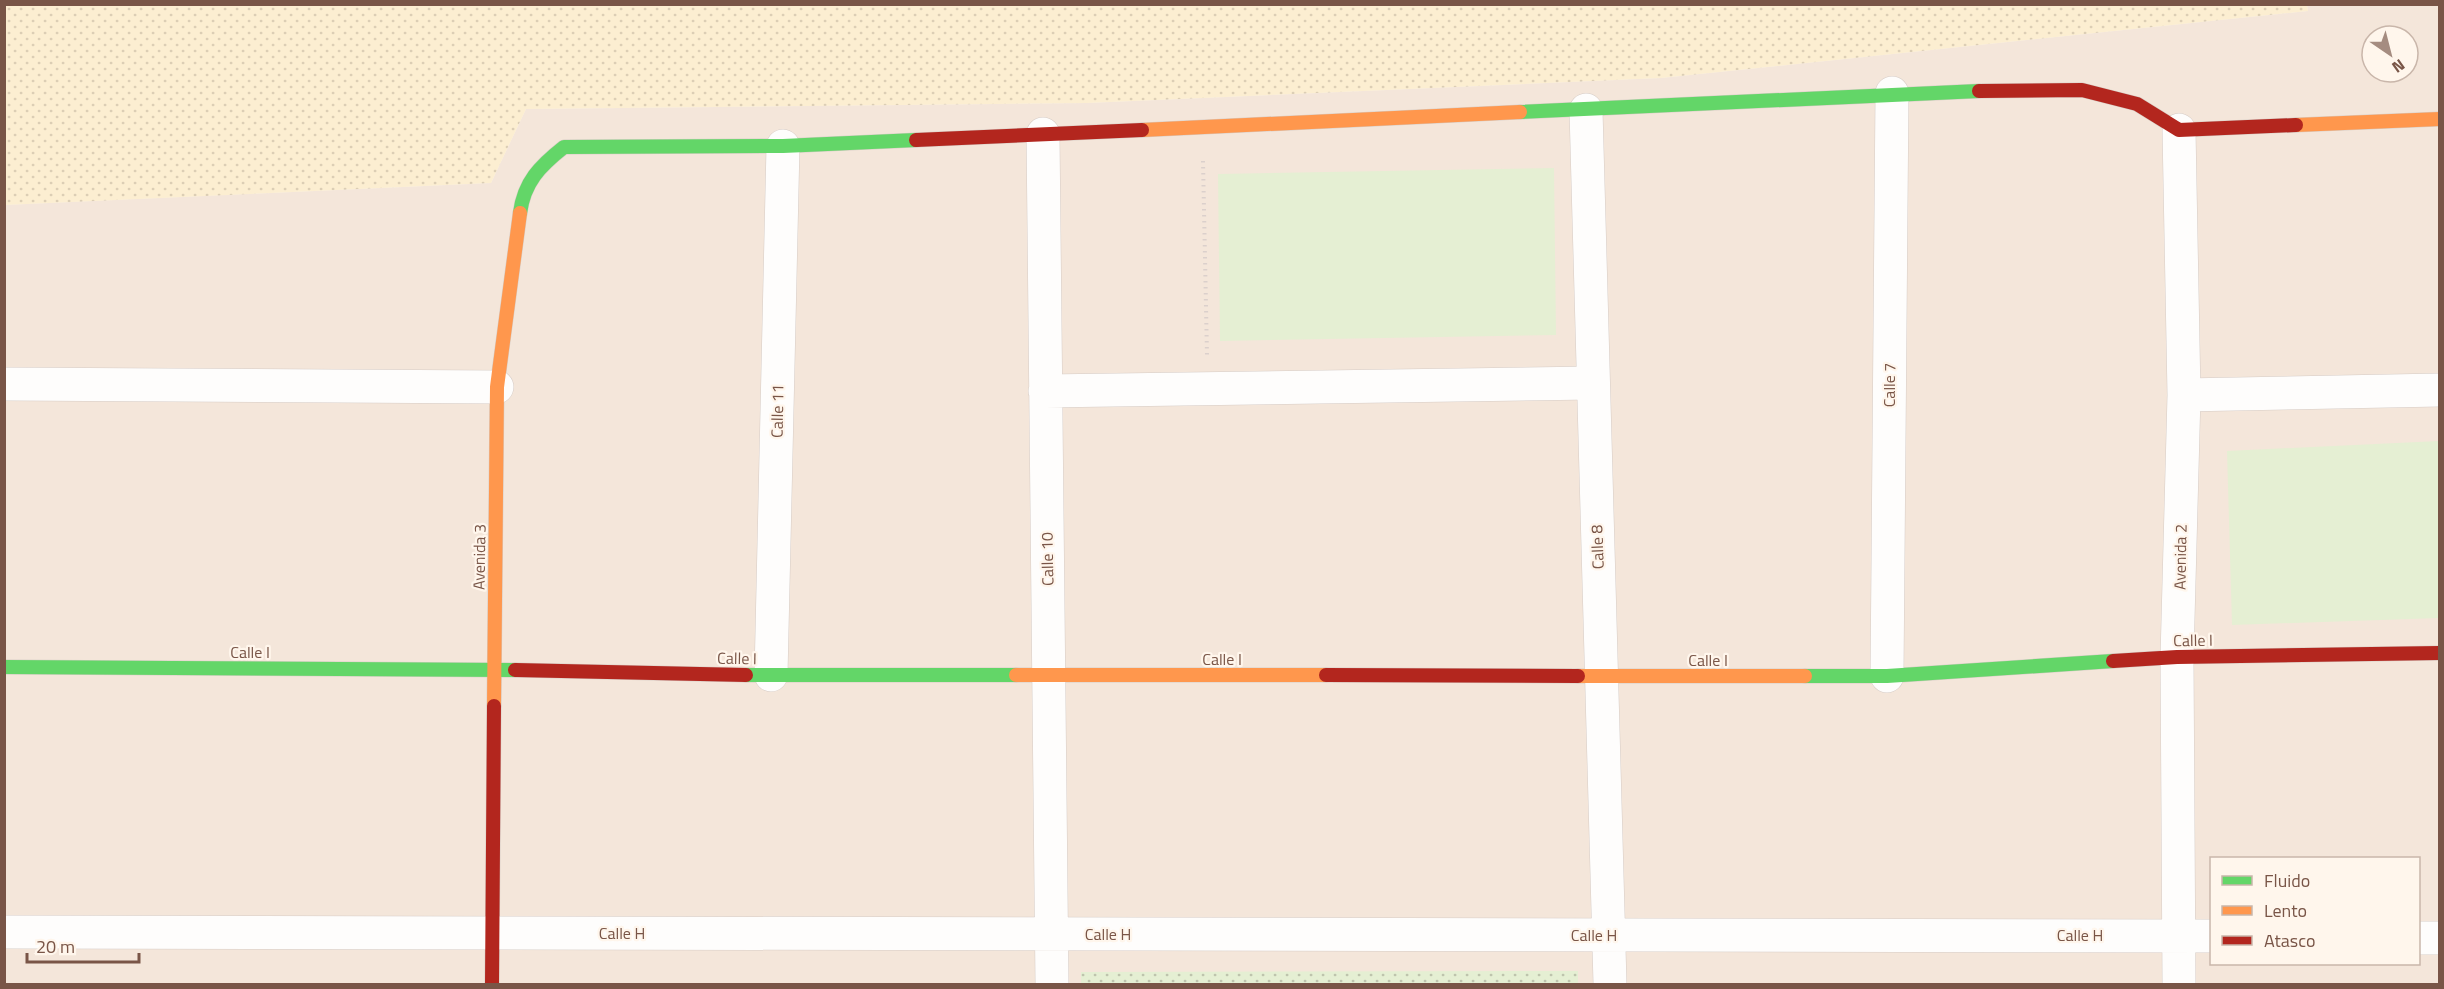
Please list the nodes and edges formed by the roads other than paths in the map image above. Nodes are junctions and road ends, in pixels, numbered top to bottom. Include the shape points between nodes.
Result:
1 (1892, 93) junction
2 (1586, 110) junction
3 (2439, 119) edge
4 (2179, 130) junction
5 (1043, 134) junction
6 (783, 147) junction
7 (1593, 383) junction
8 (4, 384) edge
9 (497, 387) junction
10 (2439, 390) edge
11 (1046, 391) junction
12 (2184, 395) junction
13 (2439, 653) edge
14 (2178, 657) junction
15 (4, 667) edge
16 (494, 670) junction
17 (771, 675) junction
18 (1048, 675) junction
19 (1601, 676) junction
20 (1887, 676) junction
21 (4, 932) edge
22 (492, 933) junction
23 (1052, 934) junction
24 (1608, 935) junction
25 (2179, 936) junction
26 (2210, 936) edge
27 (2420, 938) edge
28 (2439, 938) edge
29 (492, 984) edge
30 (1052, 984) edge
31 (1610, 984) edge
32 (2179, 984) edge

1 - 2 street
1 - 4 street via 2082,90 2137,104
1 - 20 street, Calle 7
2 - 5 street
2 - 7 street, Calle 8
3 - 4 street
4 - 12 street, Avenida 2
5 - 6 street
5 - 11 street, Calle 10
6 - 9 street, Avenida 3 via 564,147 540,166 522,198
6 - 17 street, Calle 11
7 - 11 street
7 - 19 street, Calle 8
8 - 9 street
9 - 16 street, Avenida 3
10 - 12 street
11 - 18 street, Calle 10
12 - 14 street, Avenida 2
13 - 14 street, Calle I
14 - 20 street, Calle I
14 - 25 street, Avenida 2
15 - 16 street, Calle I
16 - 17 street, Calle I
16 - 22 street, Avenida 3
17 - 18 street, Calle I
18 - 19 street, Calle I
18 - 23 street, Calle 10
19 - 20 street, Calle I
19 - 24 street, Calle 8
21 - 22 street, Calle H
22 - 23 street, Calle H
22 - 29 street, Avenida 3
23 - 24 street, Calle H
23 - 30 street, Calle 10
24 - 25 street, Calle H
24 - 31 street, Calle 8
25 - 26 street, Calle H
25 - 32 street, Avenida 2
27 - 28 street

